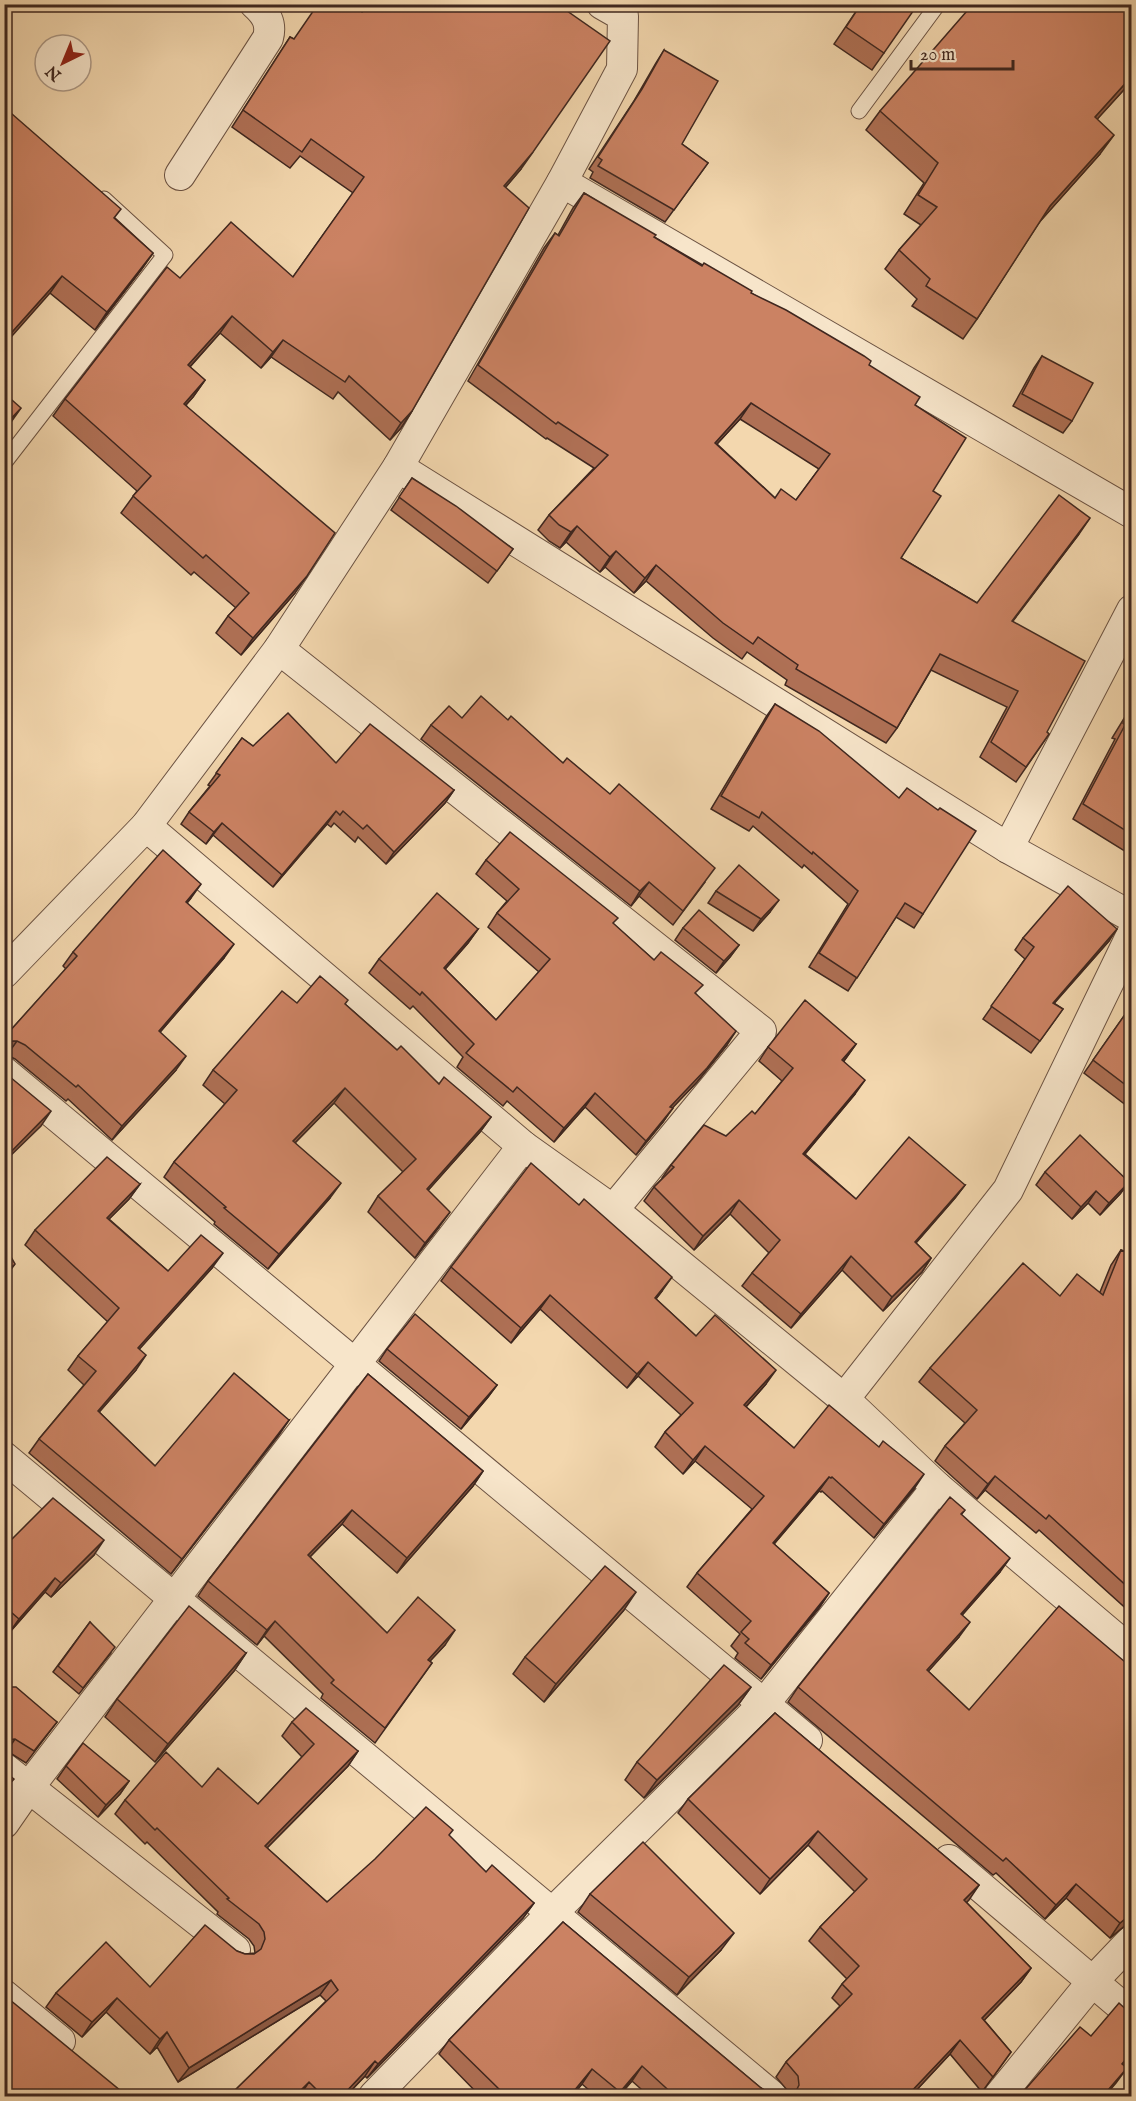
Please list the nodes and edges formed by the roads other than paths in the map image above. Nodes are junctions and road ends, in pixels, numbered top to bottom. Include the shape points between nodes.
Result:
1 (255, 4) edge
2 (602, 4) edge
3 (938, 4) edge
4 (859, 111) dead end
5 (180, 175) dead end
6 (562, 182) junction
7 (89, 186) edge
8 (4, 462) edge
9 (398, 468) junction
10 (1131, 513) edge
11 (1131, 610) edge
12 (279, 649) junction
13 (146, 826) junction
14 (1008, 848) junction
15 (1131, 917) edge
16 (1131, 934) edge
17 (4, 973) edge
18 (4, 1072) edge
19 (523, 1146) junction
20 (613, 1210) junction
21 (356, 1363) junction
22 (844, 1399) junction
23 (4, 1457) edge
24 (937, 1487) junction
25 (174, 1600) junction
26 (1131, 1652) edge
27 (764, 1704) junction
28 (828, 1758) edge
29 (4, 1768) edge
30 (29, 1787) junction
31 (4, 1823) edge
32 (928, 1843) edge
33 (552, 1912) junction
34 (1131, 1940) edge
35 (238, 1952) edge
36 (1092, 1982) junction
37 (4, 1995) edge
38 (1131, 2015) edge
39 (84, 2060) edge
40 (374, 2097) edge
41 (772, 2097) edge
42 (999, 2097) edge

1 - 5 street via 267,18 271,29 268,38
2 - 6 street via 623,16 622,69
3 - 4 lane
6 - 9 street
6 - 10 street
7 - 8 lane via 165,255
9 - 12 street
9 - 14 street
11 - 14 street
12 - 13 street
12 - 20 street via 761,1031
13 - 17 street
13 - 19 street
14 - 15 street
16 - 22 street via 1008,1190
18 - 21 street
19 - 20 street
19 - 21 street
20 - 22 street
21 - 25 street
21 - 27 street
22 - 24 street
23 - 25 street
24 - 26 street
24 - 27 street
25 - 30 street
25 - 33 street
27 - 28 street
27 - 33 street
29 - 30 street
30 - 31 street
30 - 35 street
32 - 36 street
33 - 40 street
33 - 41 street
34 - 36 street
36 - 38 street
36 - 42 street
37 - 39 street

